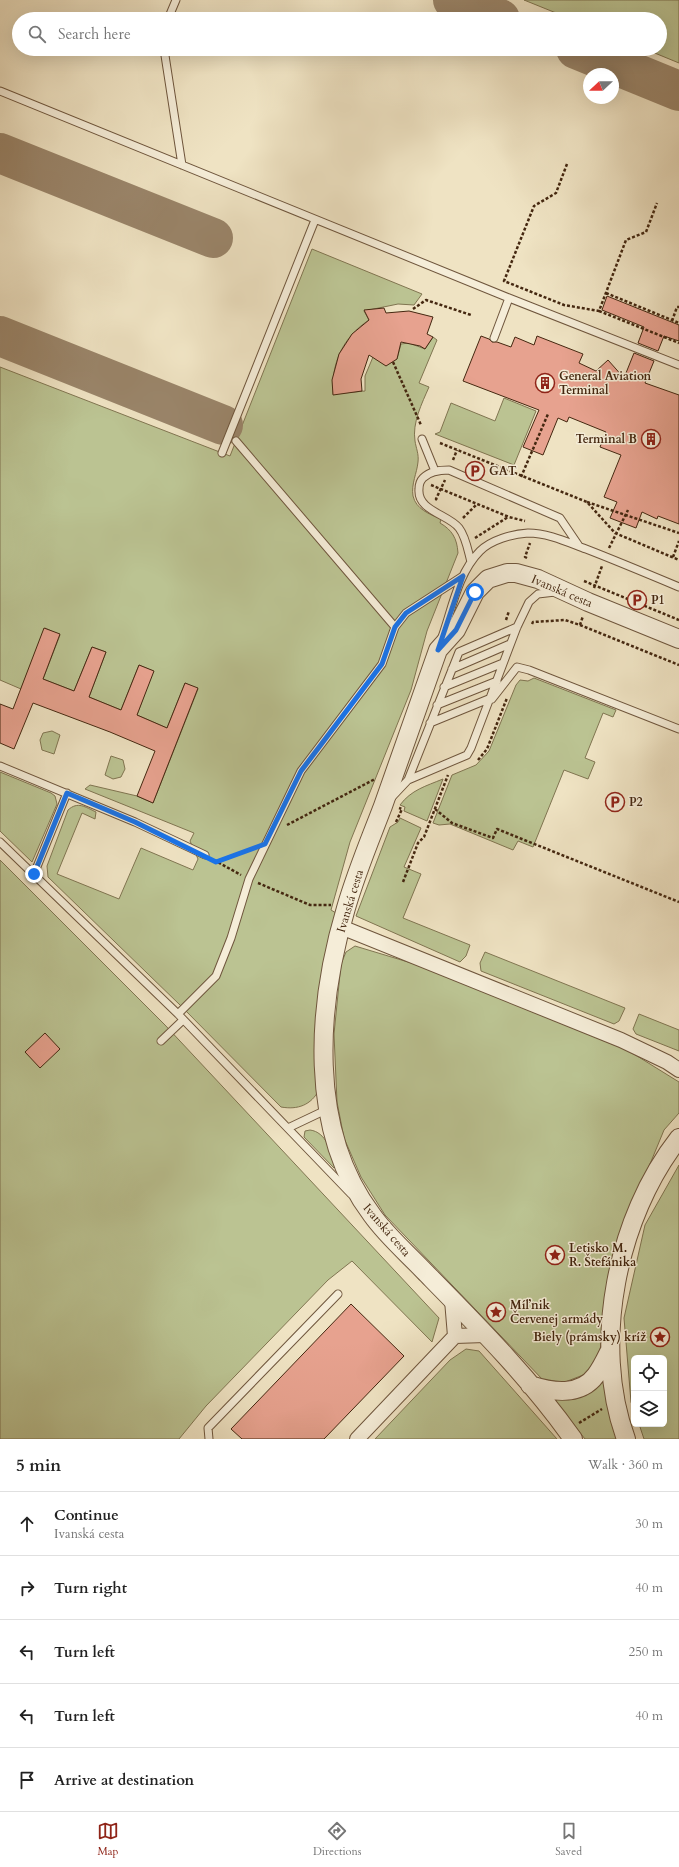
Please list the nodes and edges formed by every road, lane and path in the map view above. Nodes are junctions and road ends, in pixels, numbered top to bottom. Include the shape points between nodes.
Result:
1 (176, 0) edge
2 (171, 12) edge
3 (165, 56) edge
4 (0, 91) edge
5 (567, 164) dead end
6 (182, 165) junction
7 (658, 203) dead end
8 (315, 220) junction
9 (606, 293) junction
10 (509, 298) junction
11 (679, 306) edge
12 (413, 309) dead end
13 (599, 312) junction
14 (471, 315) dead end
15 (672, 321) junction
16 (679, 324) edge
17 (494, 338) dead end
18 (679, 343) edge
19 (393, 362) dead end
20 (679, 365) edge
21 (548, 414) dead end
22 (421, 426) dead end
23 (422, 439) dead end
24 (236, 440) dead end
25 (440, 443) dead end
26 (457, 450) junction
27 (222, 453) dead end
28 (449, 470) junction
29 (434, 471) junction
30 (521, 477) junction
31 (421, 481) junction
32 (441, 490) junction
33 (587, 502) junction
34 (443, 504) dead end
35 (476, 504) junction
36 (466, 525) dead end
37 (470, 532) dead end
38 (679, 533) edge
39 (533, 534) junction
40 (473, 540) dead end
41 (679, 541) edge
42 (579, 546) junction
43 (673, 557) junction
44 (532, 560) dead end
45 (679, 560) edge
46 (471, 562) junction
47 (463, 576) junction
48 (581, 579) dead end
49 (679, 587) edge
50 (563, 590) junction
51 (679, 620) edge
52 (580, 624) dead end
53 (395, 627) junction
54 (517, 627) junction
55 (679, 639) edge
56 (510, 644) junction
57 (438, 650) junction
58 (503, 663) junction
59 (679, 665) edge
60 (452, 669) junction
61 (497, 681) junction
62 (444, 687) junction
63 (489, 701) junction
64 (438, 705) junction
65 (430, 723) junction
66 (679, 729) edge
67 (0, 766) edge
68 (448, 774) dead end
69 (379, 777) dead end
70 (408, 780) junction
71 (67, 793) junction
72 (382, 809) junction
73 (435, 809) junction
74 (273, 826) junction
75 (0, 842) edge
76 (265, 844) junction
77 (204, 855) joint
78 (216, 862) junction
79 (34, 874) junction
80 (244, 876) dead end
81 (255, 882) dead end
82 (403, 882) dead end
83 (679, 902) edge
84 (336, 904) dead end
85 (341, 927) junction
86 (178, 1014) junction
87 (183, 1020) junction
88 (161, 1041) dead end
89 (679, 1070) edge
90 (328, 1109) junction
91 (288, 1128) junction
92 (679, 1138) edge
93 (372, 1216) junction
94 (338, 1294) dead end
95 (452, 1300) junction
96 (485, 1335) junction
97 (456, 1336) junction
98 (610, 1350) junction
99 (530, 1385) junction
100 (606, 1407) dead end
101 (574, 1432) edge
102 (209, 1439) edge
103 (357, 1439) edge
104 (626, 1439) edge

1 - 2 lane
3 - 6 lane
4 - 6 lane
5 - 13 path via 556,193 534,206 504,281 564,305
6 - 8 lane
7 - 9 path via 646,232 626,240
8 - 10 lane
8 - 27 lane
9 - 13 path
9 - 15 path
10 - 17 lane
10 - 20 lane
11 - 15 path
12 - 14 path via 426,300
13 - 18 path
15 - 16 path
19 - 22 path
21 - 30 path
23 - 29 lane
24 - 53 lane
25 - 26 path
26 - 28 path
26 - 30 path
28 - 29 lane
28 - 32 path
28 - 42 lane via 560,518
29 - 31 lane
30 - 33 path
31 - 32 path
31 - 46 lane via 420,499 428,508 458,526
32 - 34 path via 436,500
32 - 35 path
33 - 38 path
33 - 43 path via 616,534
35 - 36 path via 462,518
35 - 39 path via 526,522 538,522
37 - 40 path
39 - 42 lane via 563,539
39 - 44 path via 525,557
39 - 46 lane via 508,536 494,542 480,550
41 - 43 path
42 - 49 lane
43 - 45 path
46 - 47 lane
47 - 53 lane via 406,613
47 - 57 lane
48 - 51 path
50 - 54 lane via 538,594 529,602
50 - 55 street, Ivanská cesta
50 - 57 street, Ivanská cesta via 516,573 488,579 475,592 456,630
52 - 59 path
53 - 74 lane via 382,664 301,771
54 - 56 lane
54 - 60 lane via 459,652
56 - 58 lane
56 - 60 lane
57 - 72 street, Ivanská cesta
58 - 61 lane
58 - 62 lane
60 - 62 lane
61 - 63 lane
61 - 64 lane
62 - 64 lane
63 - 65 lane
63 - 66 lane via 517,668 529,670
63 - 70 lane via 467,755
64 - 65 lane
65 - 70 lane
67 - 71 lane
68 - 73 path
69 - 74 path via 283,827
70 - 72 lane
71 - 77 lane
71 - 79 lane
72 - 85 street, Ivanská cesta
73 - 82 path
73 - 83 path via 459,826 493,838 497,829
74 - 76 lane
75 - 79 lane
76 - 78 path
76 - 86 lane via 249,879 216,976
77 - 78 path
78 - 80 path
79 - 86 lane
81 - 84 path via 310,905
85 - 89 street via 621,1040
85 - 90 street, Ivanská cesta via 333,958 326,1018 325,1067
86 - 87 lane
87 - 88 lane
87 - 91 lane
90 - 91 lane
90 - 93 street, Ivanská cesta via 334,1135 350,1179
91 - 93 lane
92 - 98 street via 660,1165 639,1203 623,1251 614,1300
93 - 95 street, Ivanská cesta
94 - 102 lane via 208,1428
95 - 96 street, Ivanská cesta
95 - 97 street
96 - 97 street
96 - 99 street, Ivanská cesta
97 - 103 street
98 - 99 street via 596,1375 579,1387 568,1391 550,1391
98 - 104 street via 616,1404
99 - 101 street, Ivanská cesta
100 - 101 path

